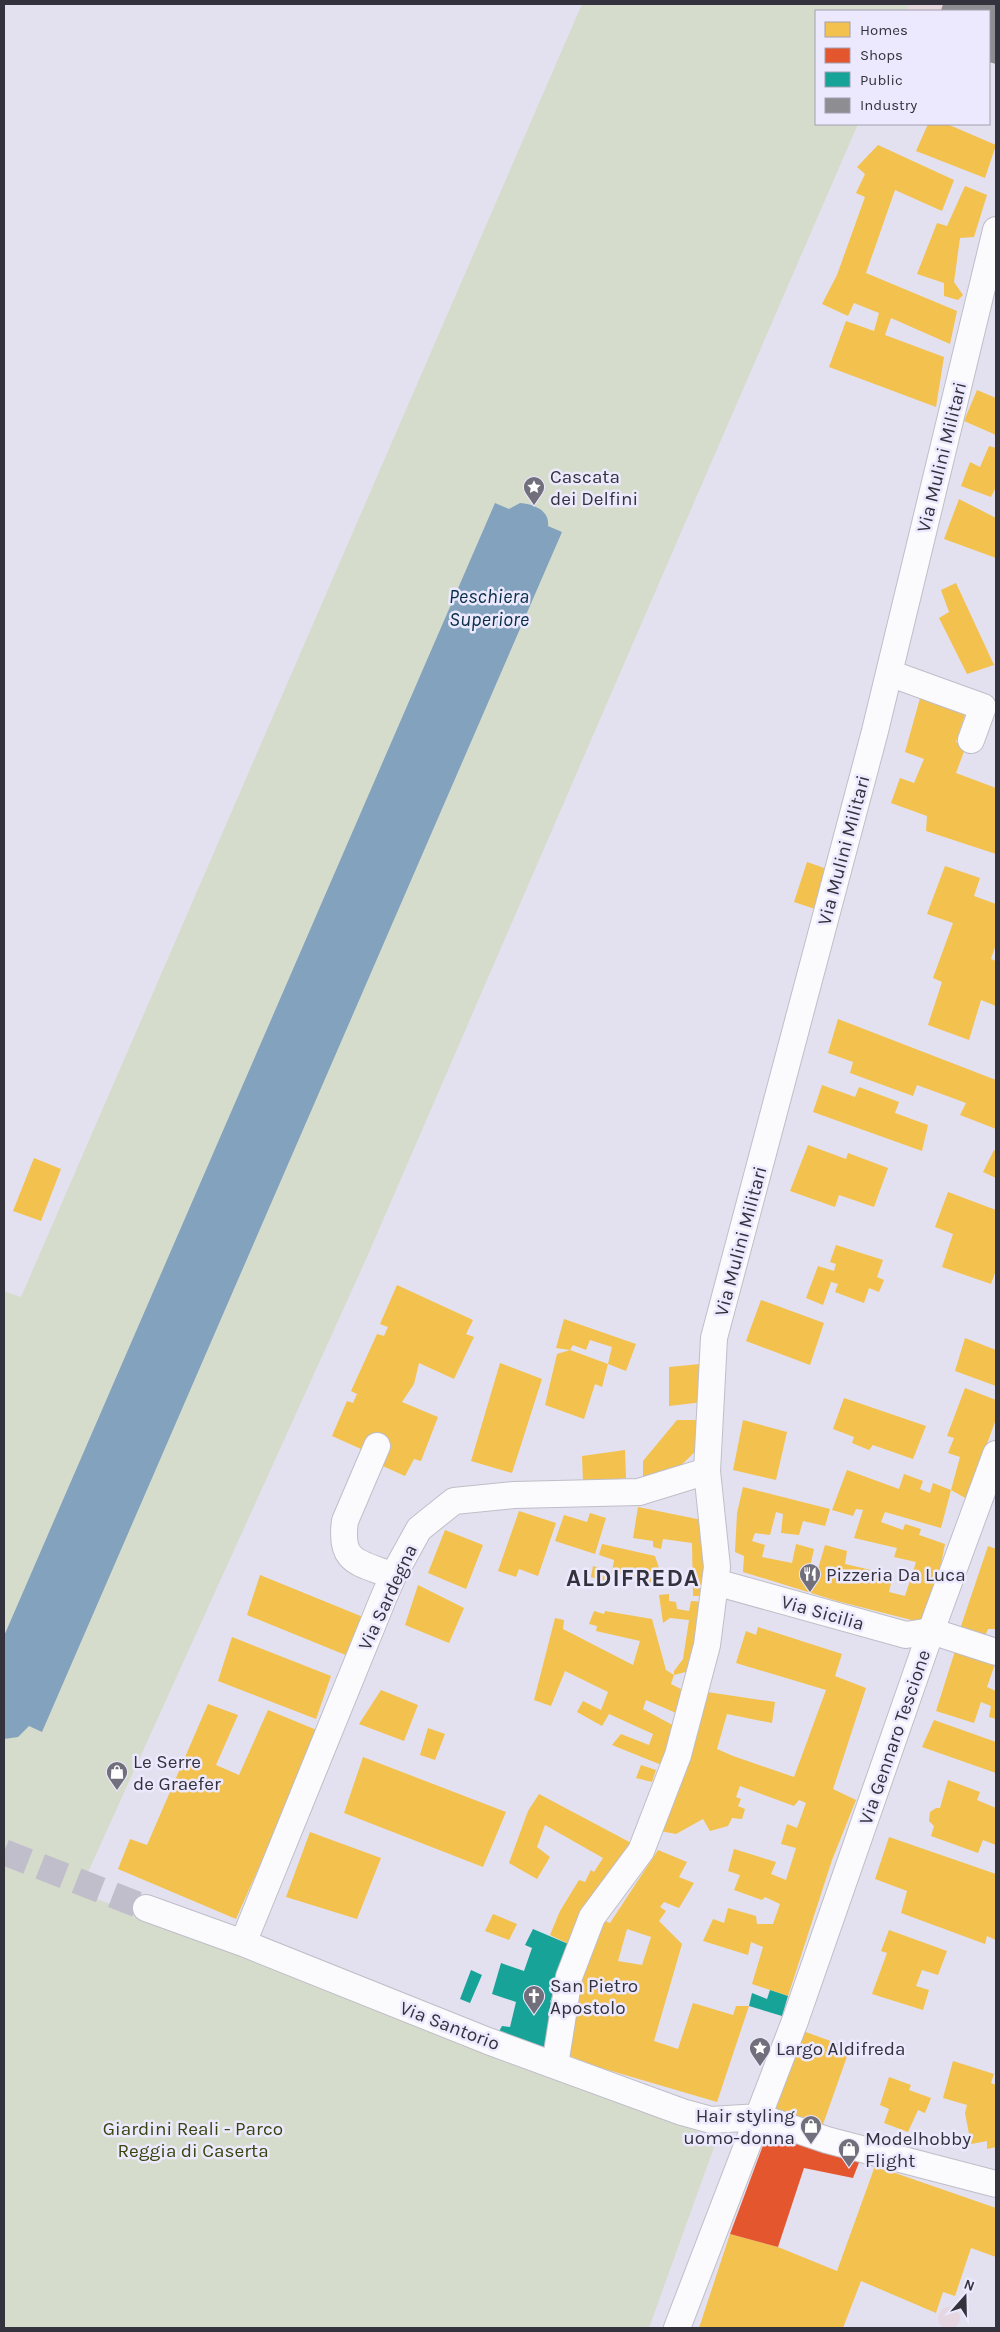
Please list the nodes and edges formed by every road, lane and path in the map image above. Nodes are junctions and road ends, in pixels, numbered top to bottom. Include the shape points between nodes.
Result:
1 (996, 230) edge
2 (889, 673) junction
3 (971, 740) dead end
4 (377, 1446) dead end
5 (996, 1454) edge
6 (707, 1471) junction
7 (393, 1576) junction
8 (715, 1582) junction
9 (932, 1631) junction
10 (996, 1652) edge
11 (146, 1908) tunnel mouth
12 (244, 1943) junction
13 (555, 2065) junction
14 (759, 2117) junction
15 (996, 2184) edge
16 (677, 2328) edge

1 - 2 street, Via Mulini Militari
2 - 3 street via 984,707
2 - 6 street, Via Mulini Militari via 714,1338
4 - 7 street via 345,1521 345,1551 352,1559
5 - 9 street, Via Gennaro Tescione
6 - 7 street, Via Sardegna via 639,1492 454,1501 419,1529
6 - 8 street, Via Mulini Militari
7 - 12 street, Via Sardegna
8 - 9 street, Via Sicilia via 906,1635
8 - 13 street, Via Mulini Militari via 707,1645 678,1755 641,1852 592,1917 569,1977
9 - 10 street
9 - 14 street, Via Gennaro Tescione
11 - 12 street, Via Santorio
12 - 13 street, Via Santorio
13 - 14 street, Via Santorio via 711,2120
14 - 15 street via 827,2140
14 - 16 street

